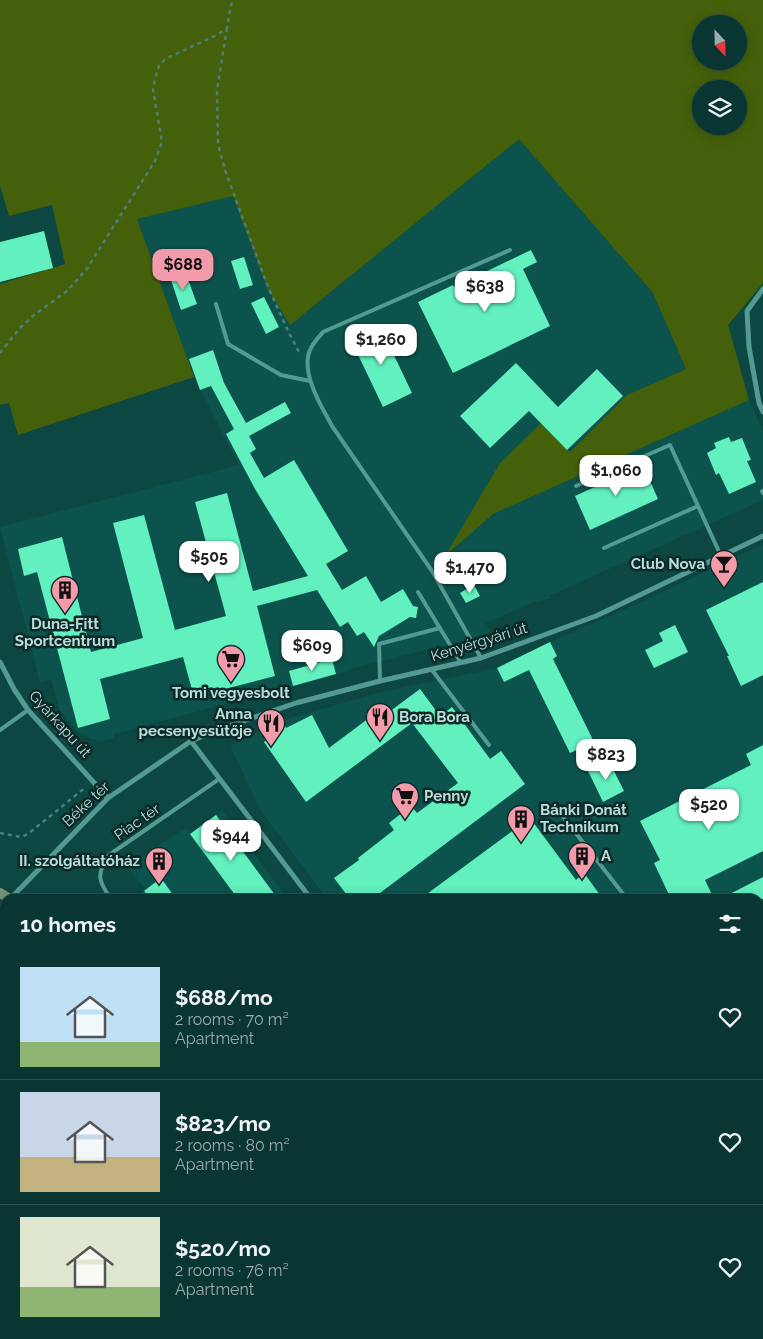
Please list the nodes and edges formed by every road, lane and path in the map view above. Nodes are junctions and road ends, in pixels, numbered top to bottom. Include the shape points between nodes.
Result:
1 (232, 0) edge
2 (227, 28) junction
3 (510, 250) dead end
4 (763, 289) edge
5 (216, 304) dead end
6 (0, 354) edge
7 (308, 367) junction
8 (310, 381) junction
9 (763, 412) edge
10 (576, 486) dead end
11 (698, 506) junction
12 (763, 536) edge
13 (604, 548) dead end
14 (721, 556) junction
15 (418, 592) dead end
16 (440, 628) junction
17 (481, 658) junction
18 (0, 662) edge
19 (461, 663) junction
20 (432, 670) junction
21 (380, 681) junction
22 (28, 710) junction
23 (0, 730) edge
24 (190, 741) junction
25 (488, 745) dead end
26 (219, 779) junction
27 (94, 781) junction
28 (108, 798) junction
29 (557, 809) dead end
30 (0, 833) edge
31 (15, 894) edge
32 (108, 894) edge
33 (307, 894) edge
34 (623, 894) edge

1 - 2 path
2 - 6 path via 165,59 159,66 153,89 162,142 155,161 86,270 67,292 20,328
2 - 7 path via 217,90 218,144 268,287
3 - 7 lane via 323,332 310,348
4 - 9 street via 747,311 749,347
5 - 8 lane via 228,344 281,375
7 - 8 lane
8 - 17 lane via 332,426 432,571
10 - 11 lane via 670,445
11 - 13 lane
11 - 14 lane
12 - 14 street, Kenyérgyári út
14 - 17 street, Kenyérgyári út via 596,616
15 - 16 lane
16 - 19 lane
16 - 21 lane via 380,644
17 - 19 street, Kenyérgyári út
18 - 22 street, Gyárkapu út
19 - 20 street, Kenyérgyári út
20 - 21 street, Kenyérgyári út
20 - 25 lane
21 - 24 street, Kenyérgyári út via 296,703
22 - 23 lane
22 - 27 street, Gyárkapu út
24 - 26 street
24 - 28 street, Béke tér
26 - 32 lane, Piac tér via 109,855 101,867 100,884
26 - 33 street
27 - 28 street, Gyárkapu út
27 - 30 path via 28,834 21,837
28 - 31 street, Béke tér
29 - 34 lane

